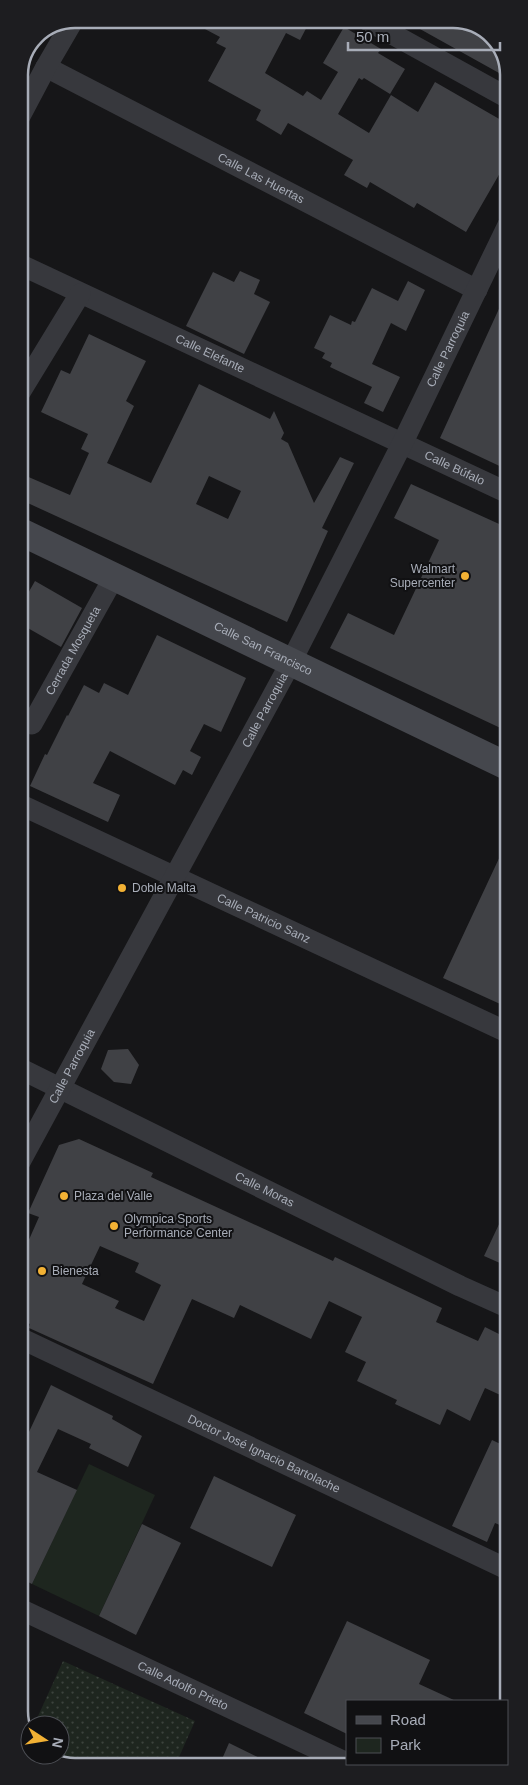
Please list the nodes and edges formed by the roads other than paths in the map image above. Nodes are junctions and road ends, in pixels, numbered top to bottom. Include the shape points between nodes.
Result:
1 (69, 28) edge
2 (381, 28) edge
3 (46, 67) junction
4 (500, 94) edge
5 (28, 101) edge
6 (500, 243) edge
7 (28, 268) edge
8 (477, 290) junction
9 (80, 294) junction
10 (28, 379) edge
11 (403, 442) junction
12 (500, 489) edge
13 (28, 535) edge
14 (114, 577) junction
15 (291, 662) junction
16 (32, 724) dead end
17 (500, 762) edge
18 (28, 808) edge
19 (176, 877) junction
20 (500, 1029) edge
21 (28, 1072) edge
22 (59, 1087) junction
23 (28, 1147) edge
24 (500, 1304) edge
25 (28, 1342) edge
26 (500, 1566) edge
27 (28, 1613) edge
28 (336, 1758) edge

1 - 3 street
2 - 4 street
3 - 5 street
3 - 8 street, Calle Las Huertas
6 - 8 street, Calle Parroquia
7 - 9 street, Calle Elefante
8 - 11 street, Calle Parroquia
9 - 10 street
9 - 11 street, Calle Elefante
11 - 12 street, Calle Búfalo
11 - 15 street, Calle Parroquia
13 - 14 street, Calle San Francisco
14 - 15 street, Calle San Francisco
14 - 16 street, Cerrada Mosqueta
15 - 17 street, Calle San Francisco
15 - 19 street, Calle Parroquia
18 - 19 street, Calle Patricio Sanz
19 - 20 street, Calle Patricio Sanz
19 - 22 street, Calle Parroquia
21 - 22 street, Calle Moras
22 - 23 street, Calle Parroquia
22 - 24 street, Calle Moras
25 - 26 street, Doctor José Ignacio Bartolache
27 - 28 street, Calle Adolfo Prieto

